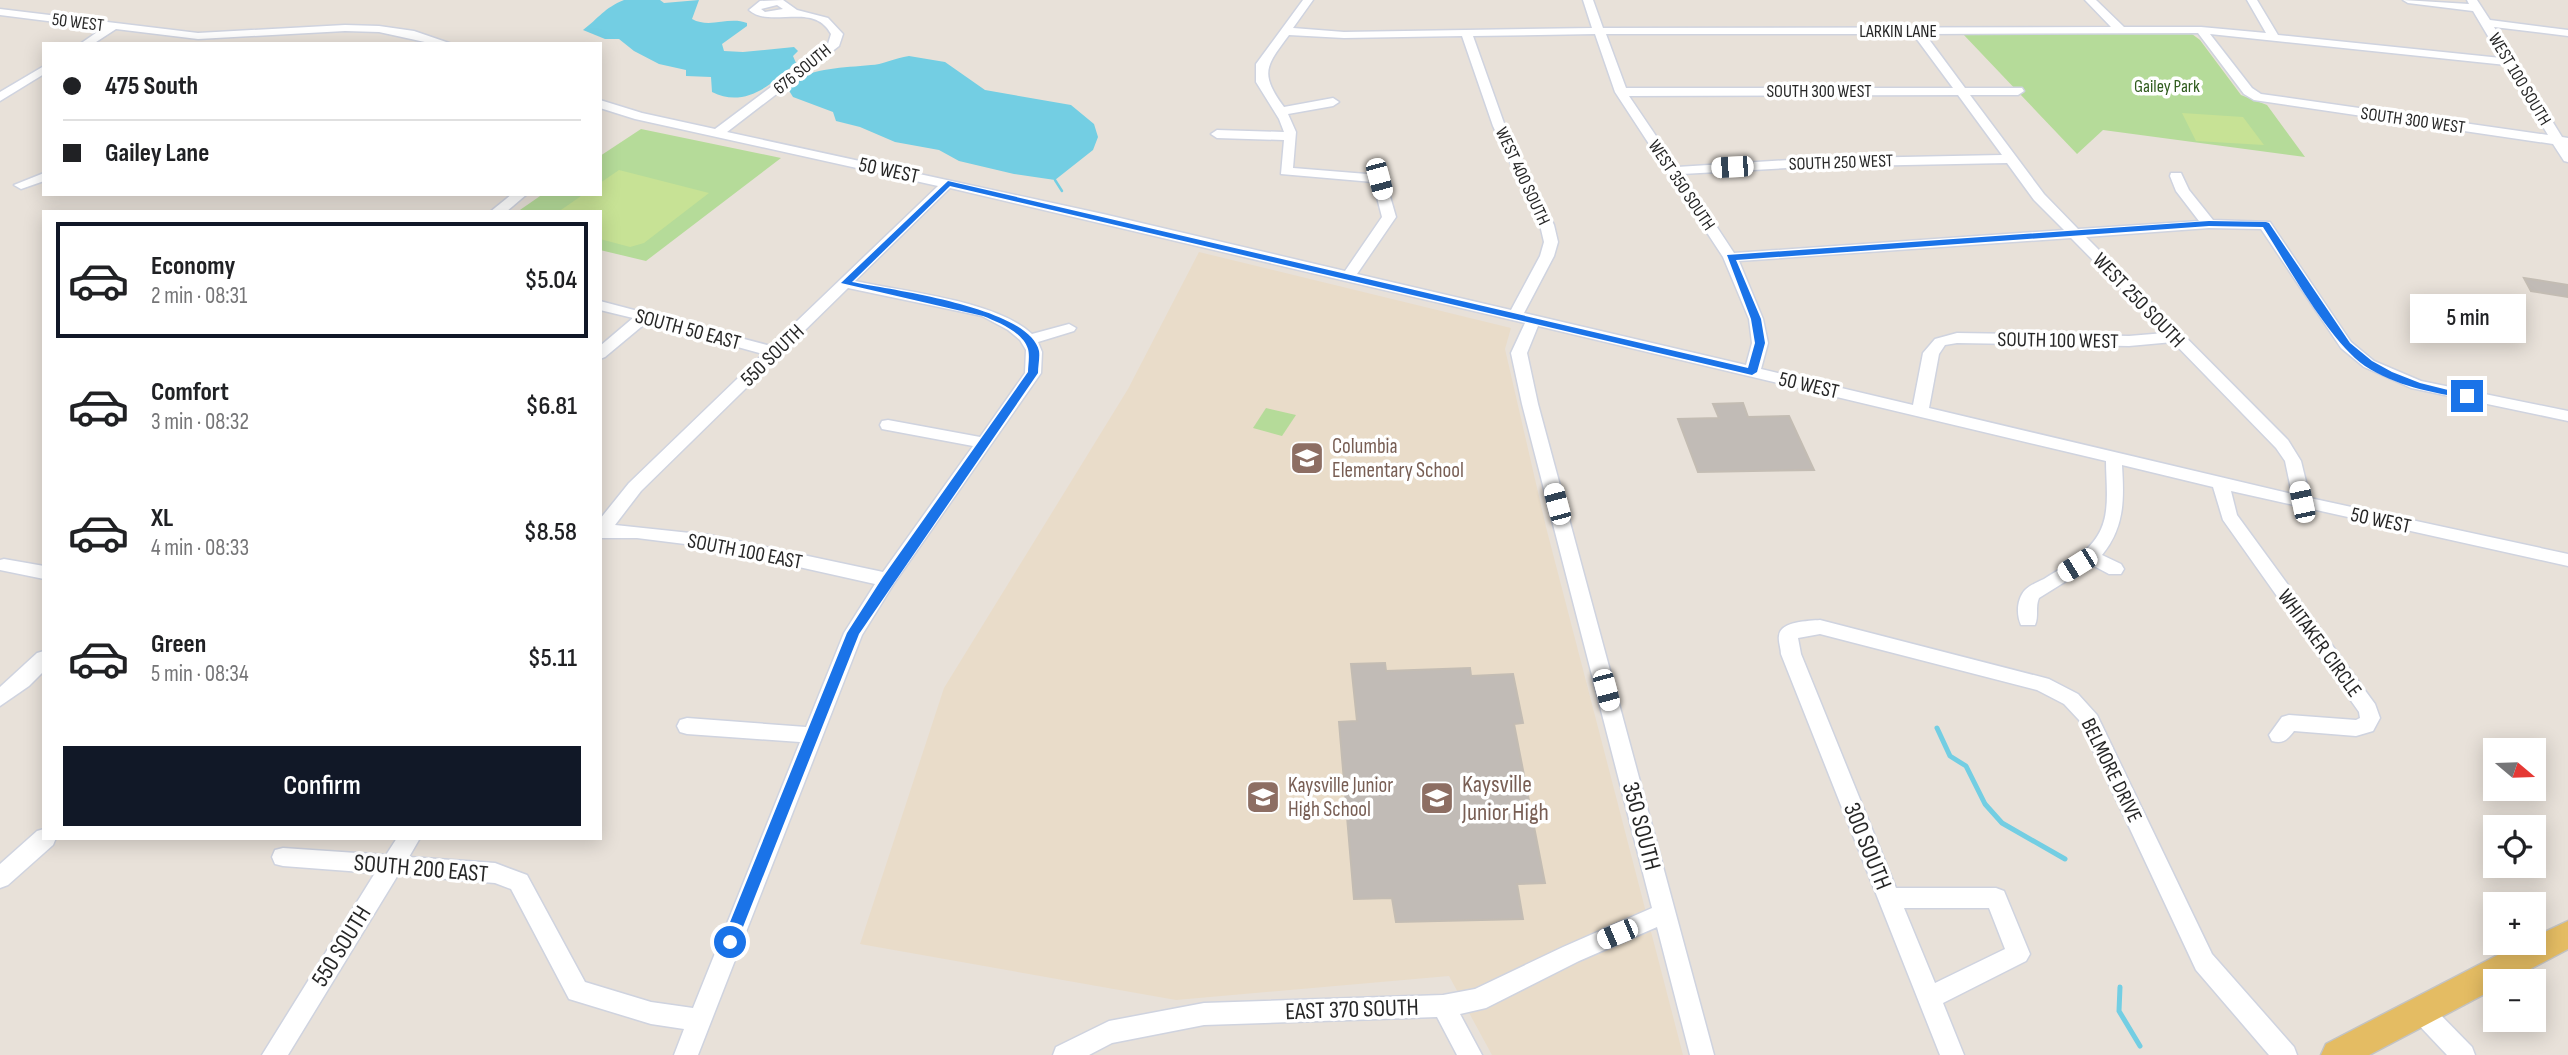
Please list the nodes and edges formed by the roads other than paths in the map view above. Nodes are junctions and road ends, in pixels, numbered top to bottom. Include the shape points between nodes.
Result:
1 (1308, 0) edge
2 (1588, 0) edge
3 (2090, 0) edge
4 (2252, 0) edge
5 (2408, 0) edge
6 (2474, 4) edge
7 (791, 11) dead end
8 (0, 12) edge
9 (22, 15) junction
10 (2486, 23) junction
11 (0, 25) edge
12 (114, 26) junction
13 (1917, 30) junction
14 (2120, 30) junction
15 (2201, 30) junction
16 (1286, 31) junction
17 (1599, 31) junction
18 (284, 32) junction
19 (1466, 32) junction
20 (2568, 33) edge
21 (2274, 37) junction
22 (88, 42) edge
23 (276, 42) edge
24 (440, 42) edge
25 (2510, 62) junction
26 (42, 70) edge
27 (1962, 91) junction
28 (2018, 91) dead end
29 (1621, 92) junction
30 (0, 97) edge
31 (1333, 102) dead end
32 (602, 105) edge
33 (1282, 111) junction
34 (718, 133) junction
35 (1217, 134) dead end
36 (1290, 136) junction
37 (2563, 141) edge
38 (2568, 158) edge
39 (2010, 159) junction
40 (1671, 171) junction
41 (2176, 176) dead end
42 (42, 178) edge
43 (948, 183) junction
44 (21, 185) dead end
45 (518, 196) edge
46 (500, 210) edge
47 (2209, 224) junction
48 (2075, 233) junction
49 (1730, 257) junction
50 (1348, 276) junction
51 (845, 283) junction
52 (602, 306) edge
53 (1515, 316) junction
54 (645, 317) junction
55 (1533, 320) junction
56 (1069, 328) dead end
57 (2176, 337) junction
58 (1031, 345) junction
59 (602, 352) edge
60 (775, 352) junction
61 (1752, 372) junction
62 (1920, 412) junction
63 (2568, 416) edge
64 (888, 425) dead end
65 (985, 443) junction
66 (2114, 458) junction
67 (2221, 483) junction
68 (2302, 502) junction
69 (602, 530) edge
70 (602, 531) edge
71 (2092, 556) junction
72 (2568, 560) edge
73 (4, 565) dead end
74 (2115, 569) dead end
75 (42, 573) edge
76 (887, 580) junction
77 (2028, 620) dead end
78 (1788, 635) joint
79 (42, 660) edge
80 (0, 698) edge
81 (687, 726) dead end
82 (811, 734) junction
83 (2279, 735) dead end
84 (44, 840) edge
85 (408, 840) edge
86 (283, 857) dead end
87 (392, 864) junction
88 (0, 878) edge
89 (1889, 898) junction
90 (1665, 913) junction
91 (2568, 934) edge
92 (1929, 998) junction
93 (1443, 1006) junction
94 (2421, 1011) junction
95 (699, 1020) junction
96 (274, 1055) edge
97 (685, 1055) edge
98 (1065, 1055) edge
99 (1470, 1055) edge
100 (1702, 1055) edge
101 (1952, 1055) edge
102 (2285, 1055) edge
103 (2337, 1055) edge
104 (2463, 1055) edge

1 - 16 street
2 - 17 street, WEST 350 SOUTH
3 - 14 street
4 - 21 street
5 - 6 street
6 - 10 street, WEST 100 SOUTH
7 - 34 street, 676 SOUTH via 834,26 833,46
8 - 9 street, 50 WEST
9 - 11 street
9 - 12 street, 50 WEST
10 - 20 street
10 - 25 street, WEST 100 SOUTH
12 - 18 street, 50 WEST via 198,36
12 - 22 street
13 - 14 street, LARKIN LANE
13 - 17 street, LARKIN LANE
13 - 27 street, WEST 250 SOUTH
14 - 15 street, LARKIN LANE
15 - 21 street, LARKIN LANE
15 - 37 street, SOUTH 300 WEST via 2248,91 2258,97
16 - 19 street, LARKIN LANE via 1344,36
16 - 33 street via 1259,74 1266,94
17 - 19 street, LARKIN LANE
17 - 29 street, WEST 350 SOUTH
18 - 23 street
18 - 24 street, 50 WEST via 379,29
19 - 53 street, WEST 400 SOUTH via 1499,126 1551,242
21 - 25 street, LARKIN LANE
25 - 37 street, WEST 100 SOUTH
26 - 30 street
27 - 28 street, SOUTH 300 WEST
27 - 29 street, SOUTH 300 WEST
27 - 39 street, WEST 250 SOUTH
29 - 40 street, WEST 350 SOUTH
31 - 33 street
32 - 34 street, 50 WEST
33 - 36 street
34 - 43 street, 50 WEST
35 - 36 street
36 - 50 street via 1286,171 1379,179 1389,217
37 - 38 street, WEST 100 SOUTH
39 - 40 street, SOUTH 250 WEST
39 - 48 street, WEST 250 SOUTH
40 - 49 street, WEST 350 SOUTH
41 - 47 street
42 - 44 street
43 - 50 street, 50 WEST
43 - 51 street, 550 SOUTH
45 - 46 street
47 - 48 street
47 - 63 street via 2266,225 2346,345 2368,364 2417,385
48 - 49 street
48 - 57 street, WEST 250 SOUTH
49 - 61 street, WEST 350 SOUTH via 1756,319 1760,343
50 - 53 street, 50 WEST
51 - 58 street via 986,313 1006,322
51 - 60 street, 550 SOUTH
52 - 54 street, SOUTH 50 EAST
53 - 55 street, 50 WEST
54 - 59 street
54 - 60 street, SOUTH 50 EAST
55 - 61 street, 50 WEST
55 - 90 street, 350 SOUTH via 1519,353
56 - 58 street
57 - 62 street, SOUTH 100 WEST via 2129,341 1957,338 1940,342 1931,353
57 - 68 street, WEST 250 SOUTH via 2283,444 2293,461
58 - 65 street via 1033,373
60 - 69 street, 550 SOUTH via 635,487
61 - 62 street, 50 WEST
62 - 66 street, 50 WEST
64 - 65 street
65 - 76 street
66 - 67 street, 50 WEST
66 - 71 street via 2114,515 2105,541
67 - 68 street, 50 WEST
67 - 83 street, WHITAKER CIRCLE via 2229,516 2370,718 2356,728 2289,723
68 - 72 street, 50 WEST
70 - 76 street, SOUTH 100 EAST via 694,539
71 - 74 street
71 - 77 street via 2032,594
73 - 75 street
76 - 82 street via 853,633
78 - 89 street, 300 SOUTH via 1791,654
78 - 102 street, BELMORE DRIVE via 1820,627 2042,684 2071,699 2087,715 2204,962
79 - 80 street
81 - 82 street
82 - 95 street
84 - 88 street
85 - 87 street, 550 SOUTH
86 - 87 street, SOUTH 200 EAST
87 - 95 street, SOUTH 200 EAST via 495,873 519,882 577,991 651,1013
87 - 96 street, 550 SOUTH
89 - 92 street, 300 SOUTH
89 - 92 street via 1996,898 2018,954
90 - 93 street via 1478,1000
90 - 100 street, 350 SOUTH
91 - 94 main road
92 - 101 street, 300 SOUTH
93 - 98 street, EAST 370 SOUTH via 1204,1014 1110,1032
93 - 99 street, EAST 370 SOUTH
94 - 103 main road
94 - 104 street
95 - 97 street

